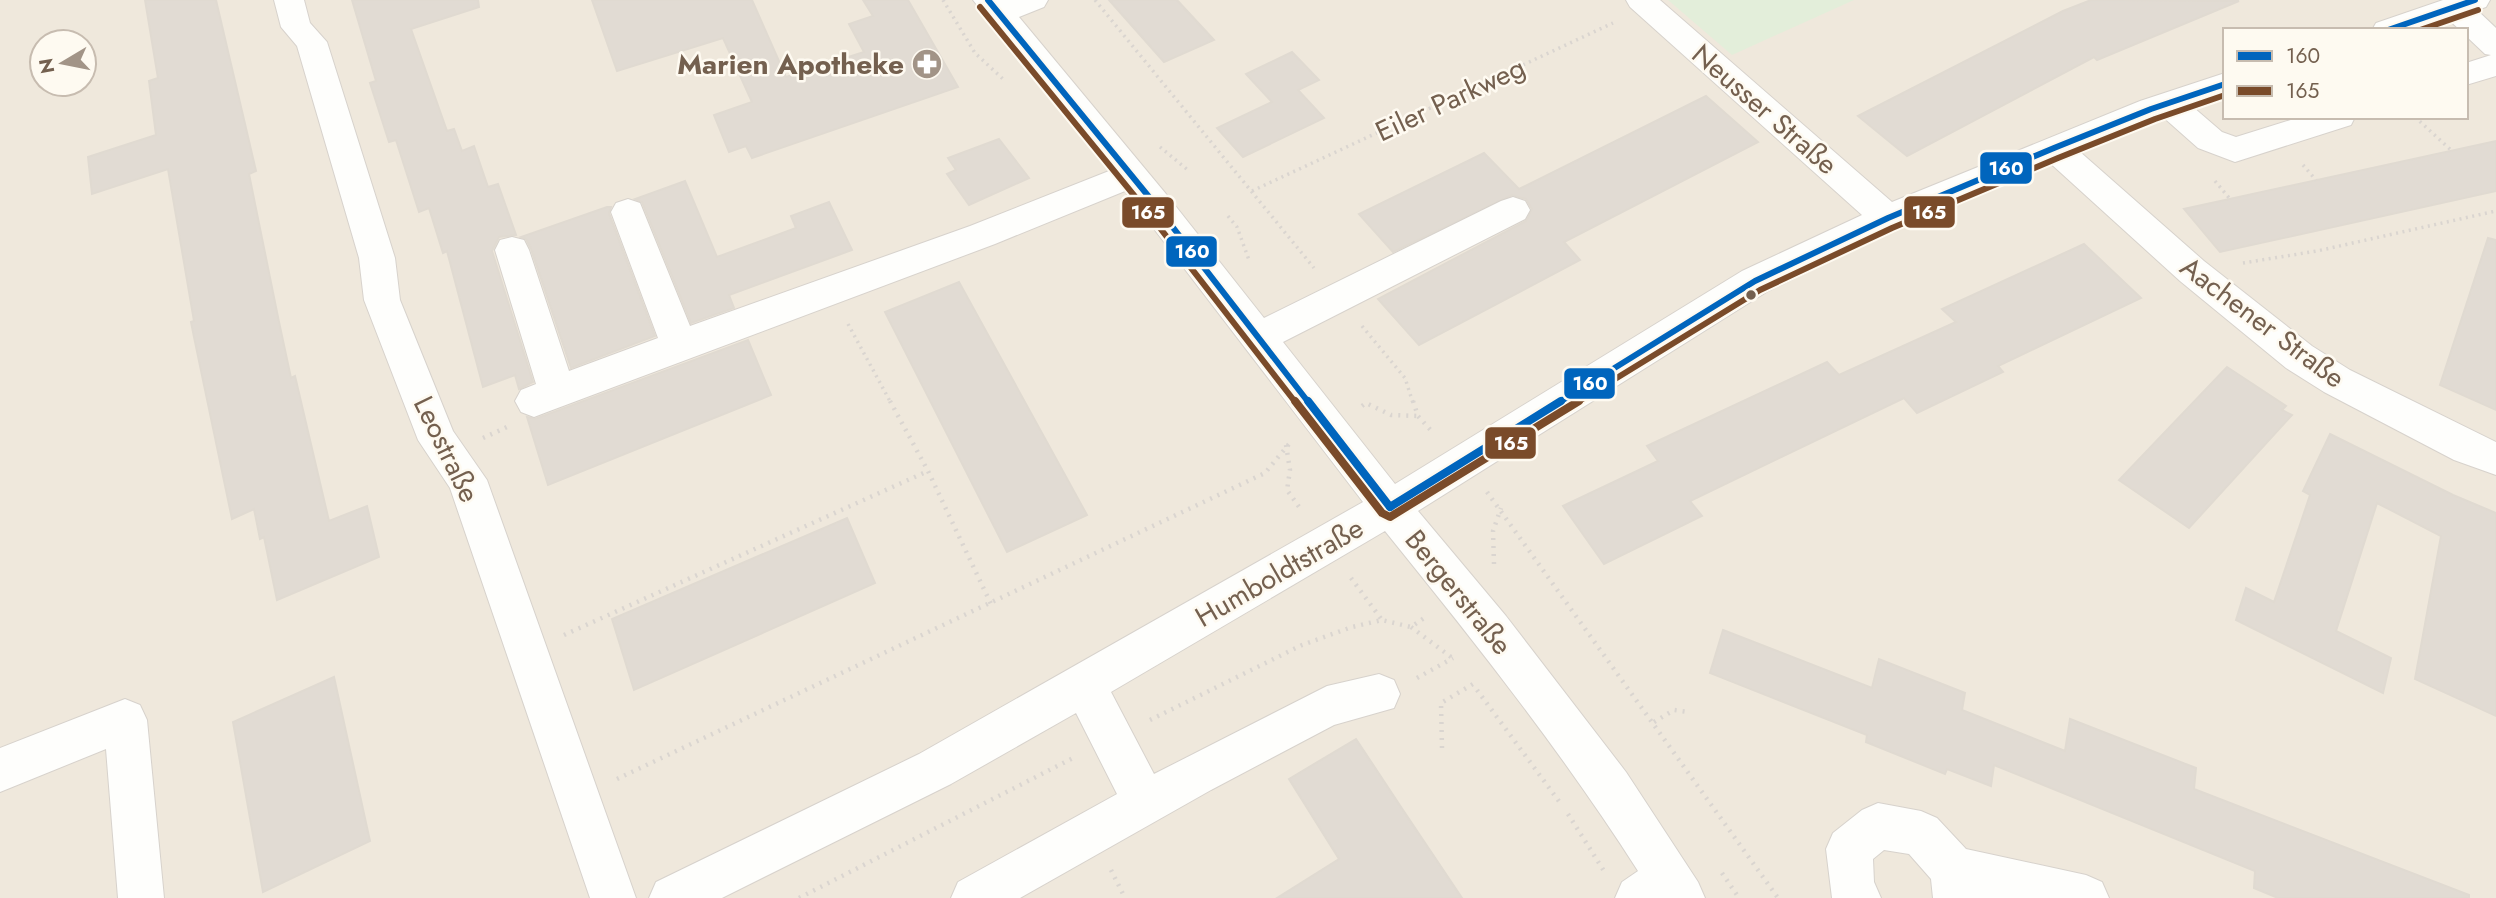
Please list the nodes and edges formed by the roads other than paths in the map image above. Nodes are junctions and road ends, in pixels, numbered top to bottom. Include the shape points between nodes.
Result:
1 (289, 0) edge
2 (1033, 0) edge
3 (1645, 3) edge
4 (2465, 4) edge
5 (993, 7) edge
6 (2393, 28) edge
7 (2496, 47) edge
8 (2496, 65) edge
9 (2468, 73) edge
10 (2223, 85) edge
11 (2168, 103) junction
12 (2333, 119) edge
13 (2054, 148) junction
14 (1131, 175) junction
15 (1513, 210) dead end
16 (628, 212) dead end
17 (1888, 218) junction
18 (512, 250) dead end
19 (1258, 338) junction
20 (678, 345) junction
21 (2496, 459) edge
22 (1390, 508) junction
23 (1084, 685) junction
24 (1379, 694) dead end
25 (0, 770) edge
26 (1145, 803) junction
27 (1955, 883) edge
28 (1649, 888) edge
29 (697, 891) edge
30 (141, 898) edge
31 (613, 898) edge
32 (974, 898) edge
33 (1858, 898) edge
34 (2086, 898) edge

1 - 31 street, Leostraße via 296,27 311,42 377,258 382,300 437,440 467,480
2 - 5 street
3 - 17 street, Neusser Straße
4 - 6 street
4 - 7 street
5 - 14 street, Bergerstraße
8 - 9 street
10 - 11 street, Humboldtstraße
11 - 12 street via 2210,140 2235,150
11 - 13 street, Humboldtstraße
13 - 17 street, Humboldtstraße
13 - 21 street, Aachener Straße via 2192,271 2299,356 2337,381
14 - 19 street, Bergerstraße
14 - 20 street via 831,292
15 - 19 street
16 - 20 street
17 - 22 street, Humboldtstraße via 1755,281
18 - 20 street via 545,396
19 - 22 street, Bergerstraße
22 - 23 street, Humboldtstraße
22 - 28 street, Bergerstraße via 1462,593 1610,786
23 - 26 street
23 - 29 street, Humboldtstraße via 935,769
24 - 26 street via 1327,706
25 - 30 street via 125,720
26 - 32 street
27 - 33 street via 1921,834 1878,826 1849,849 1852,891
27 - 34 street

